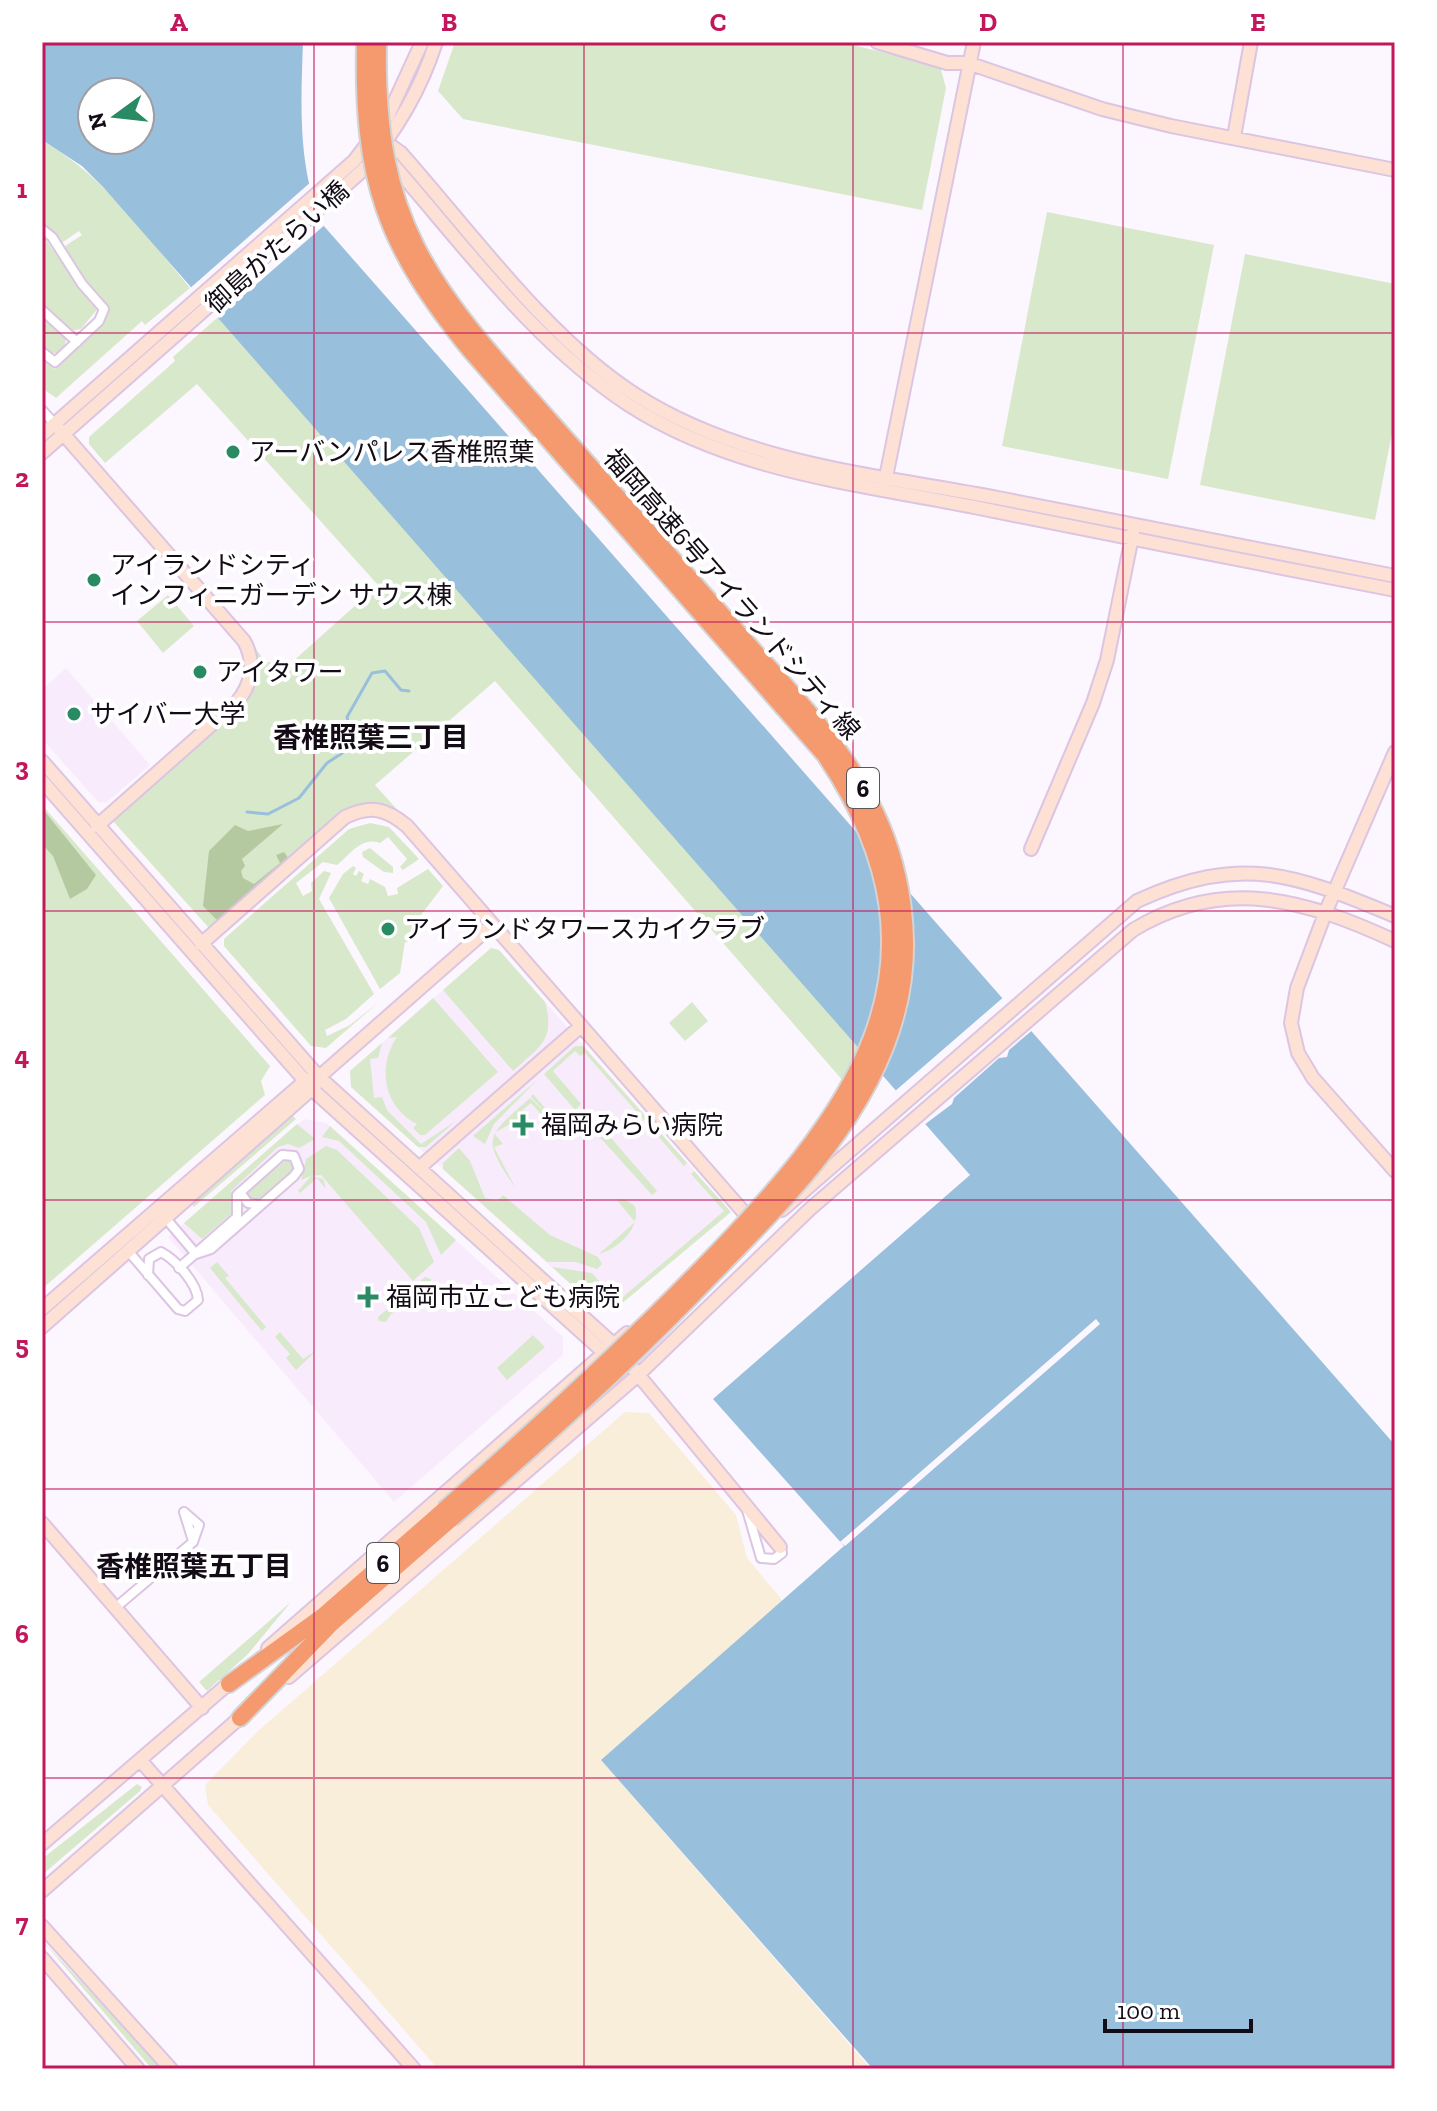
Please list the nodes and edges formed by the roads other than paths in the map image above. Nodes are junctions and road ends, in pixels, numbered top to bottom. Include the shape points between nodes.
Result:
1 (365, 42) edge
2 (378, 42) edge
3 (422, 42) edge
4 (436, 42) edge
5 (877, 42) edge
6 (974, 42) edge
7 (1251, 42) edge
8 (968, 63) junction
9 (1234, 137) junction
10 (381, 142) junction
11 (358, 165) junction
12 (1395, 170) edge
13 (42, 229) edge
14 (42, 310) edge
15 (77, 342) junction
16 (42, 352) edge
17 (42, 410) edge
18 (59, 429) junction
19 (42, 435) edge
20 (42, 453) edge
21 (885, 483) junction
22 (1135, 525) junction
23 (1131, 538) junction
24 (1395, 576) edge
25 (1395, 590) edge
26 (1395, 752) edge
27 (42, 761) edge
28 (42, 781) edge
29 (97, 826) junction
30 (1031, 849) dead end
31 (1335, 890) junction
32 (1326, 911) junction
33 (1395, 916) edge
34 (492, 925) junction
35 (1395, 941) edge
36 (201, 944) junction
37 (581, 1026) junction
38 (319, 1077) junction
39 (309, 1086) junction
40 (419, 1168) junction
41 (1395, 1171) edge
42 (240, 1192) junction
43 (262, 1205) junction
44 (162, 1214) junction
45 (758, 1229) junction
46 (129, 1252) junction
47 (196, 1254) junction
48 (179, 1268) junction
49 (148, 1275) junction
50 (42, 1309) edge
51 (42, 1327) edge
52 (608, 1349) junction
53 (637, 1376) junction
54 (747, 1510) junction
55 (447, 1515) junction
56 (42, 1523) edge
57 (193, 1542) dead end
58 (780, 1547) joint
59 (115, 1608) junction
60 (328, 1620) junction
61 (229, 1684) junction
62 (202, 1708) junction
63 (240, 1718) junction
64 (140, 1760) junction
65 (164, 1786) junction
66 (42, 1844) edge
67 (42, 1891) edge
68 (42, 1926) edge
69 (42, 1958) edge
70 (408, 2067) edge
71 (138, 2069) edge
72 (171, 2069) edge

1 - 55 highway, 福岡高速6号アイランドシティ線 / 6, bridge via 365,119 374,179 388,226 417,281 481,362 825,755 857,807 877,857 889,937 886,985 875,1031 828,1124 648,1323
2 - 55 highway, 福岡高速6号アイランドシティ線 / 6, bridge via 378,118 388,177 402,220 429,273 510,376 836,746 881,825 898,881 905,935 890,1035 872,1079 838,1134 658,1332
3 - 10 street
4 - 10 street via 422,78
5 - 8 street via 947,63
6 - 8 street
7 - 9 street
8 - 9 street via 1102,109
8 - 21 street
9 - 12 street
10 - 11 street
10 - 21 street via 543,334 628,404 667,428 729,454
11 - 18 street, 御島かたらい橋 via 181,312
11 - 18 street, 御島かたらい橋 via 191,323
13 - 15 street via 104,309
14 - 15 street
15 - 16 street via 55,362
17 - 18 street
18 - 19 street
18 - 20 street
18 - 29 street via 244,641 252,665 236,703
21 - 22 street
21 - 23 street
22 - 23 street
22 - 24 street
23 - 25 street
23 - 30 street via 1098,688
26 - 31 street
27 - 29 street
28 - 39 street
29 - 36 street
31 - 32 street
31 - 33 street
31 - 45 street via 1263,873 1202,878 1137,901
32 - 35 street
32 - 41 street via 1293,1003 1292,1035 1313,1078
32 - 53 street via 1247,897 1207,900 1147,921 1098,957 833,1189
34 - 36 street via 407,826 372,808 345,817
34 - 37 street
34 - 38 street
36 - 38 street
37 - 40 street
37 - 45 street
38 - 39 street
38 - 40 street
39 - 44 street
39 - 52 street
40 - 52 street
42 - 43 street via 254,1207
42 - 43 street via 282,1155 294,1156 299,1169
42 - 47 street via 237,1217
43 - 47 street via 211,1249
44 - 46 street
44 - 47 street
44 - 50 street
45 - 52 street
46 - 49 street
46 - 51 street
47 - 48 street
48 - 49 street via 169,1257 153,1254
48 - 49 street via 198,1293 185,1311
52 - 53 street
52 - 61 street
53 - 54 street
53 - 63 street
54 - 58 street
54 - 58 street via 761,1558 774,1559 782,1553
55 - 60 highway, 福岡高速6号アイランドシティ線 / 6
56 - 59 street
57 - 59 street
59 - 62 street
60 - 61 highway
60 - 63 highway
61 - 62 street
62 - 64 street
63 - 65 street
64 - 65 street
64 - 66 street
65 - 67 street
65 - 70 street
68 - 72 street
69 - 71 street

